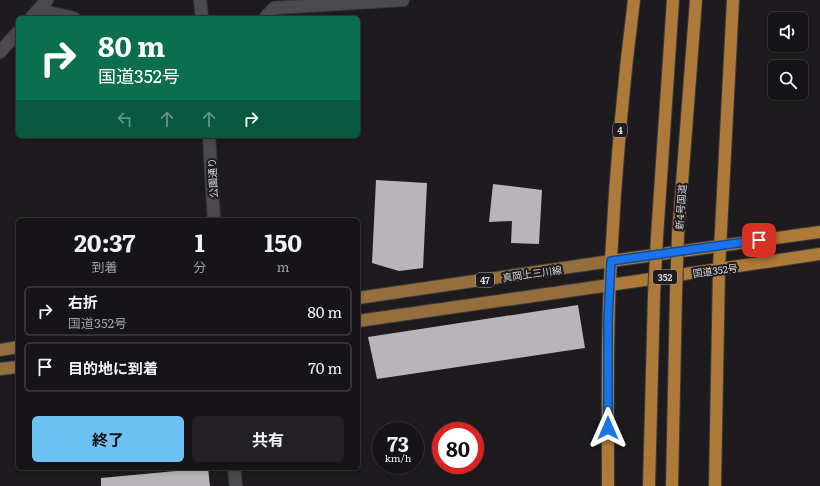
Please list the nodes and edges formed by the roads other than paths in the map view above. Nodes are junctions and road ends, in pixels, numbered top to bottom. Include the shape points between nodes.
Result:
1 (47, 0) edge
2 (200, 0) edge
3 (403, 0) edge
4 (634, 0) edge
5 (673, 0) edge
6 (696, 0) edge
7 (732, 0) edge
8 (338, 2) edge
9 (35, 14) edge
10 (54, 16) edge
11 (202, 16) edge
12 (267, 16) edge
13 (16, 34) edge
14 (0, 52) edge
15 (209, 138) edge
16 (214, 218) edge
17 (820, 232) edge
18 (721, 245) junction
19 (820, 254) edge
20 (611, 261) junction
21 (720, 269) junction
22 (610, 285) junction
23 (360, 298) edge
24 (360, 321) edge
25 (16, 347) edge
26 (0, 350) edge
27 (16, 367) edge
28 (0, 369) edge
29 (234, 470) edge
30 (236, 486) edge
31 (608, 486) edge
32 (649, 486) edge
33 (672, 486) edge
34 (715, 486) edge

1 - 9 street
2 - 11 street
3 - 8 street
4 - 20 highway, 4 via 620,134
5 - 32 highway, bridge via 656,237
6 - 33 highway, 新4号国道, bridge via 678,235
7 - 18 highway
8 - 12 street via 274,8
9 - 10 street
13 - 14 street
15 - 16 street, 公園通り
17 - 18 highway, 352
18 - 20 highway, 352
18 - 21 highway
19 - 21 highway, 国道352号 / 352
20 - 22 highway, 4
20 - 23 main road, 真岡上三川線 / 47
21 - 22 highway, 国道352号 / 352
21 - 34 highway
22 - 24 main road, 47
22 - 31 highway, 4
25 - 26 main road
27 - 28 main road
29 - 30 street

